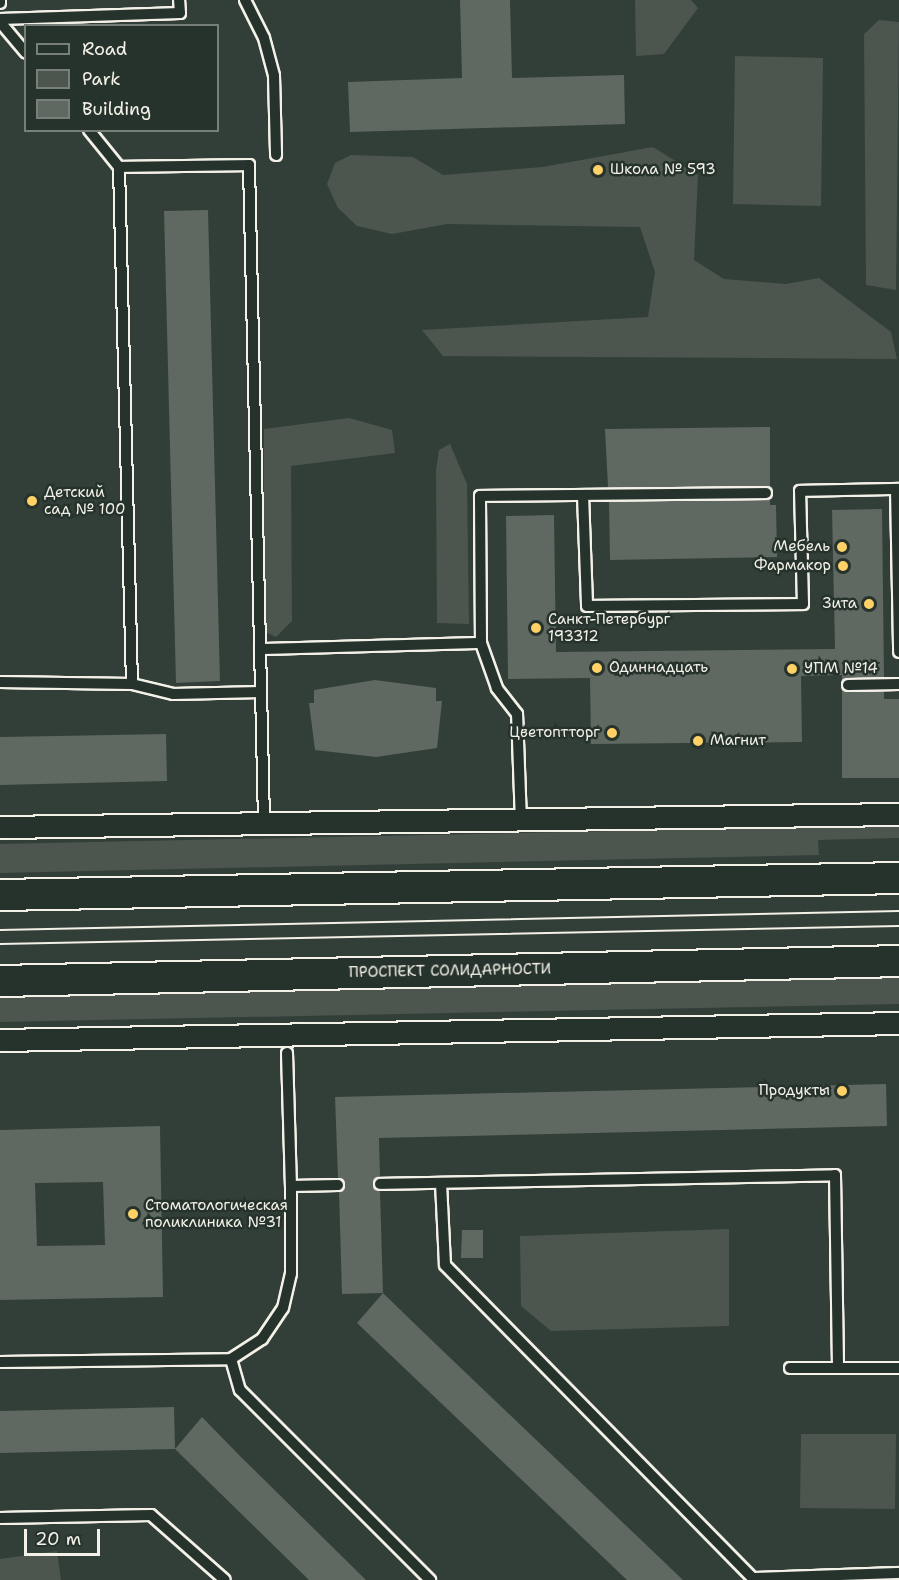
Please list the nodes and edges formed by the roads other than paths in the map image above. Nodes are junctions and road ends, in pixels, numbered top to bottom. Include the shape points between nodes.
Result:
1 (179, 0) edge
2 (245, 0) edge
3 (0, 20) edge
4 (24, 50) edge
5 (91, 132) edge
6 (276, 155) dead end
7 (119, 167) junction
8 (897, 489) edge
9 (766, 493) dead end
10 (583, 495) junction
11 (481, 643) junction
12 (260, 649) junction
13 (899, 652) edge
14 (0, 682) edge
15 (132, 684) junction
16 (899, 684) edge
17 (848, 685) dead end
18 (261, 692) junction
19 (899, 814) edge
20 (521, 822) junction
21 (264, 823) junction
22 (0, 827) edge
23 (899, 878) edge
24 (0, 895) edge
25 (899, 962) edge
26 (0, 981) edge
27 (899, 1023) edge
28 (0, 1040) edge
29 (287, 1053) dead end
30 (441, 1183) junction
31 (380, 1184) dead end
32 (338, 1185) dead end
33 (291, 1186) junction
34 (231, 1359) junction
35 (0, 1362) edge
36 (790, 1368) dead end
37 (838, 1368) junction
38 (899, 1368) edge
39 (0, 1518) edge
40 (899, 1573) edge
41 (225, 1580) edge
42 (430, 1580) edge

1 - 3 lane via 180,13
2 - 6 lane via 264,38 274,76
3 - 4 lane
5 - 7 lane
7 - 12 lane via 249,165
7 - 15 lane
8 - 10 lane via 800,491 803,604 587,606
8 - 13 lane
9 - 10 lane
10 - 11 lane via 480,496
11 - 12 lane
11 - 20 lane via 496,688 518,714
12 - 18 lane
14 - 15 lane
15 - 18 lane via 173,693
16 - 17 lane
18 - 21 lane
19 - 20 street
20 - 21 street
21 - 22 street
23 - 24 main road
25 - 26 main road, ПРОСПЕКТ СОЛИДАРНОСТИ
27 - 28 street
29 - 33 lane
30 - 31 lane
30 - 37 lane via 835,1175
30 - 40 lane via 445,1265 753,1578
32 - 33 lane
33 - 34 lane via 291,1274 283,1308 262,1339
34 - 35 lane
34 - 42 lane via 240,1390
36 - 37 lane
37 - 38 lane
39 - 41 lane via 151,1515

